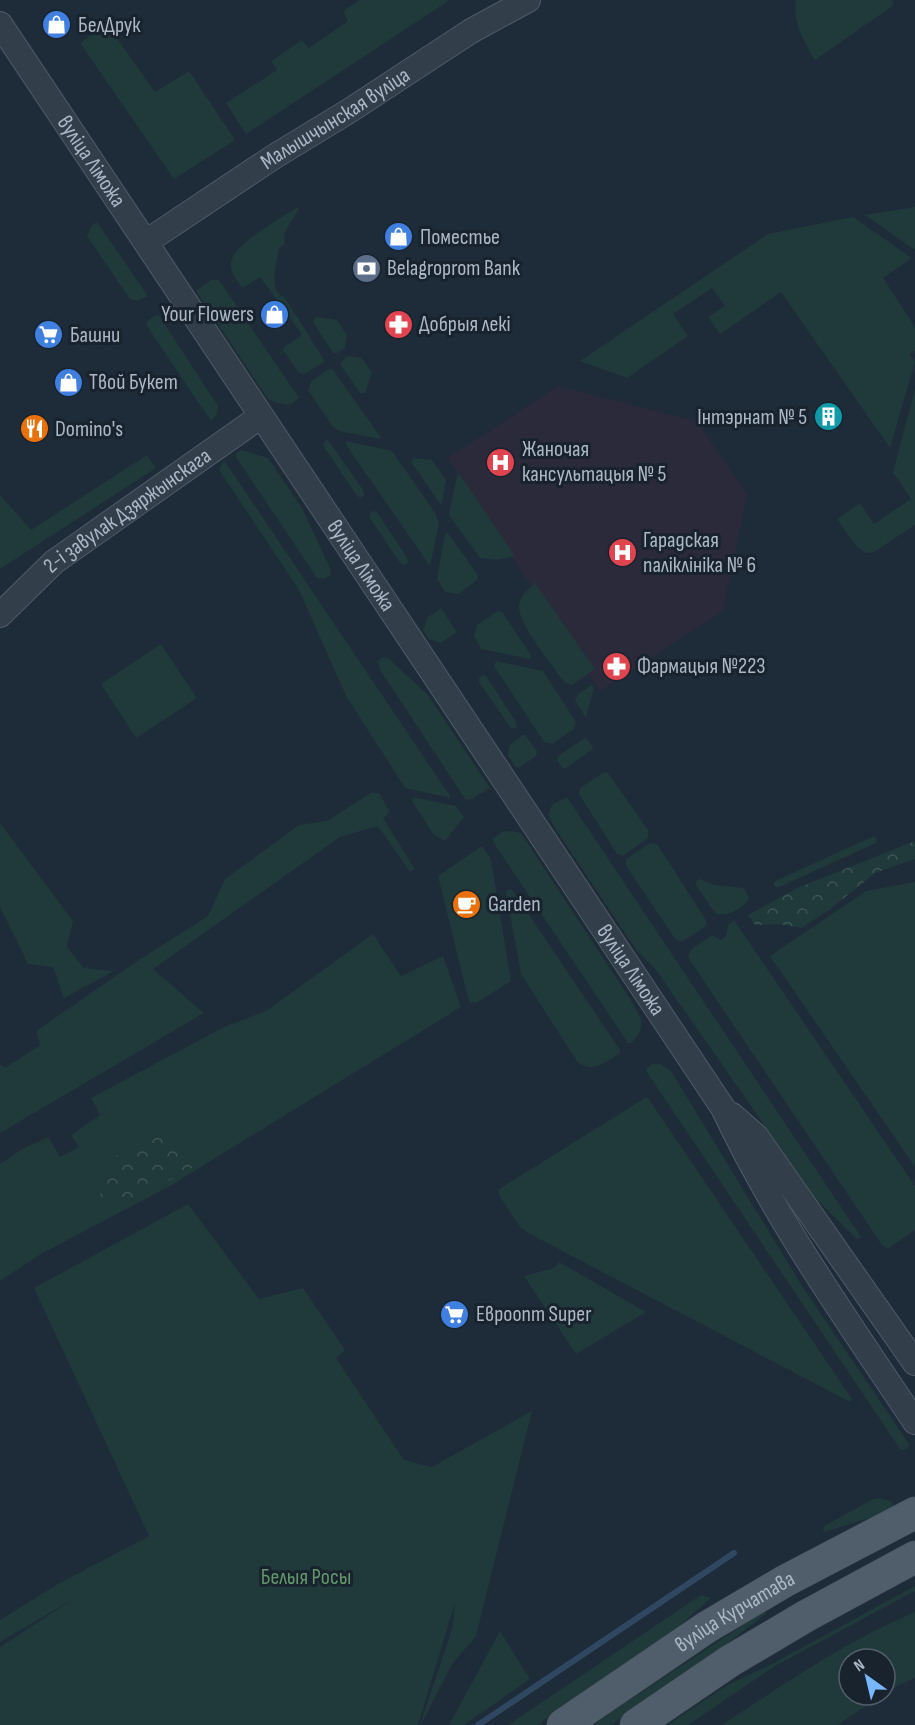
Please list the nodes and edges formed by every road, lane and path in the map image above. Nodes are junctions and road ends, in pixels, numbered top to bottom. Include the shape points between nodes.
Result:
1 (528, 0) edge
2 (0, 24) edge
3 (146, 242) junction
4 (261, 416) junction
5 (0, 615) edge
6 (723, 1108) junction
7 (915, 1363) edge
8 (915, 1422) edge
9 (915, 1513) edge
10 (915, 1557) edge
11 (563, 1725) edge
12 (636, 1725) edge

1 - 3 street, Малышчынская вуліца via 471,31
2 - 3 street, вуліца Ліможа
3 - 4 street, вуліца Ліможа
4 - 5 street, 2-і завулак Дзяржынскага via 54,562
4 - 6 street, вуліца Ліможа
6 - 7 street, вуліца Ліможа via 756,1137
6 - 8 street, вуліца Ліможа via 804,1255
9 - 11 main road, вуліца Курчатава via 708,1627
10 - 12 main road, вуліца Курчатава via 730,1661

